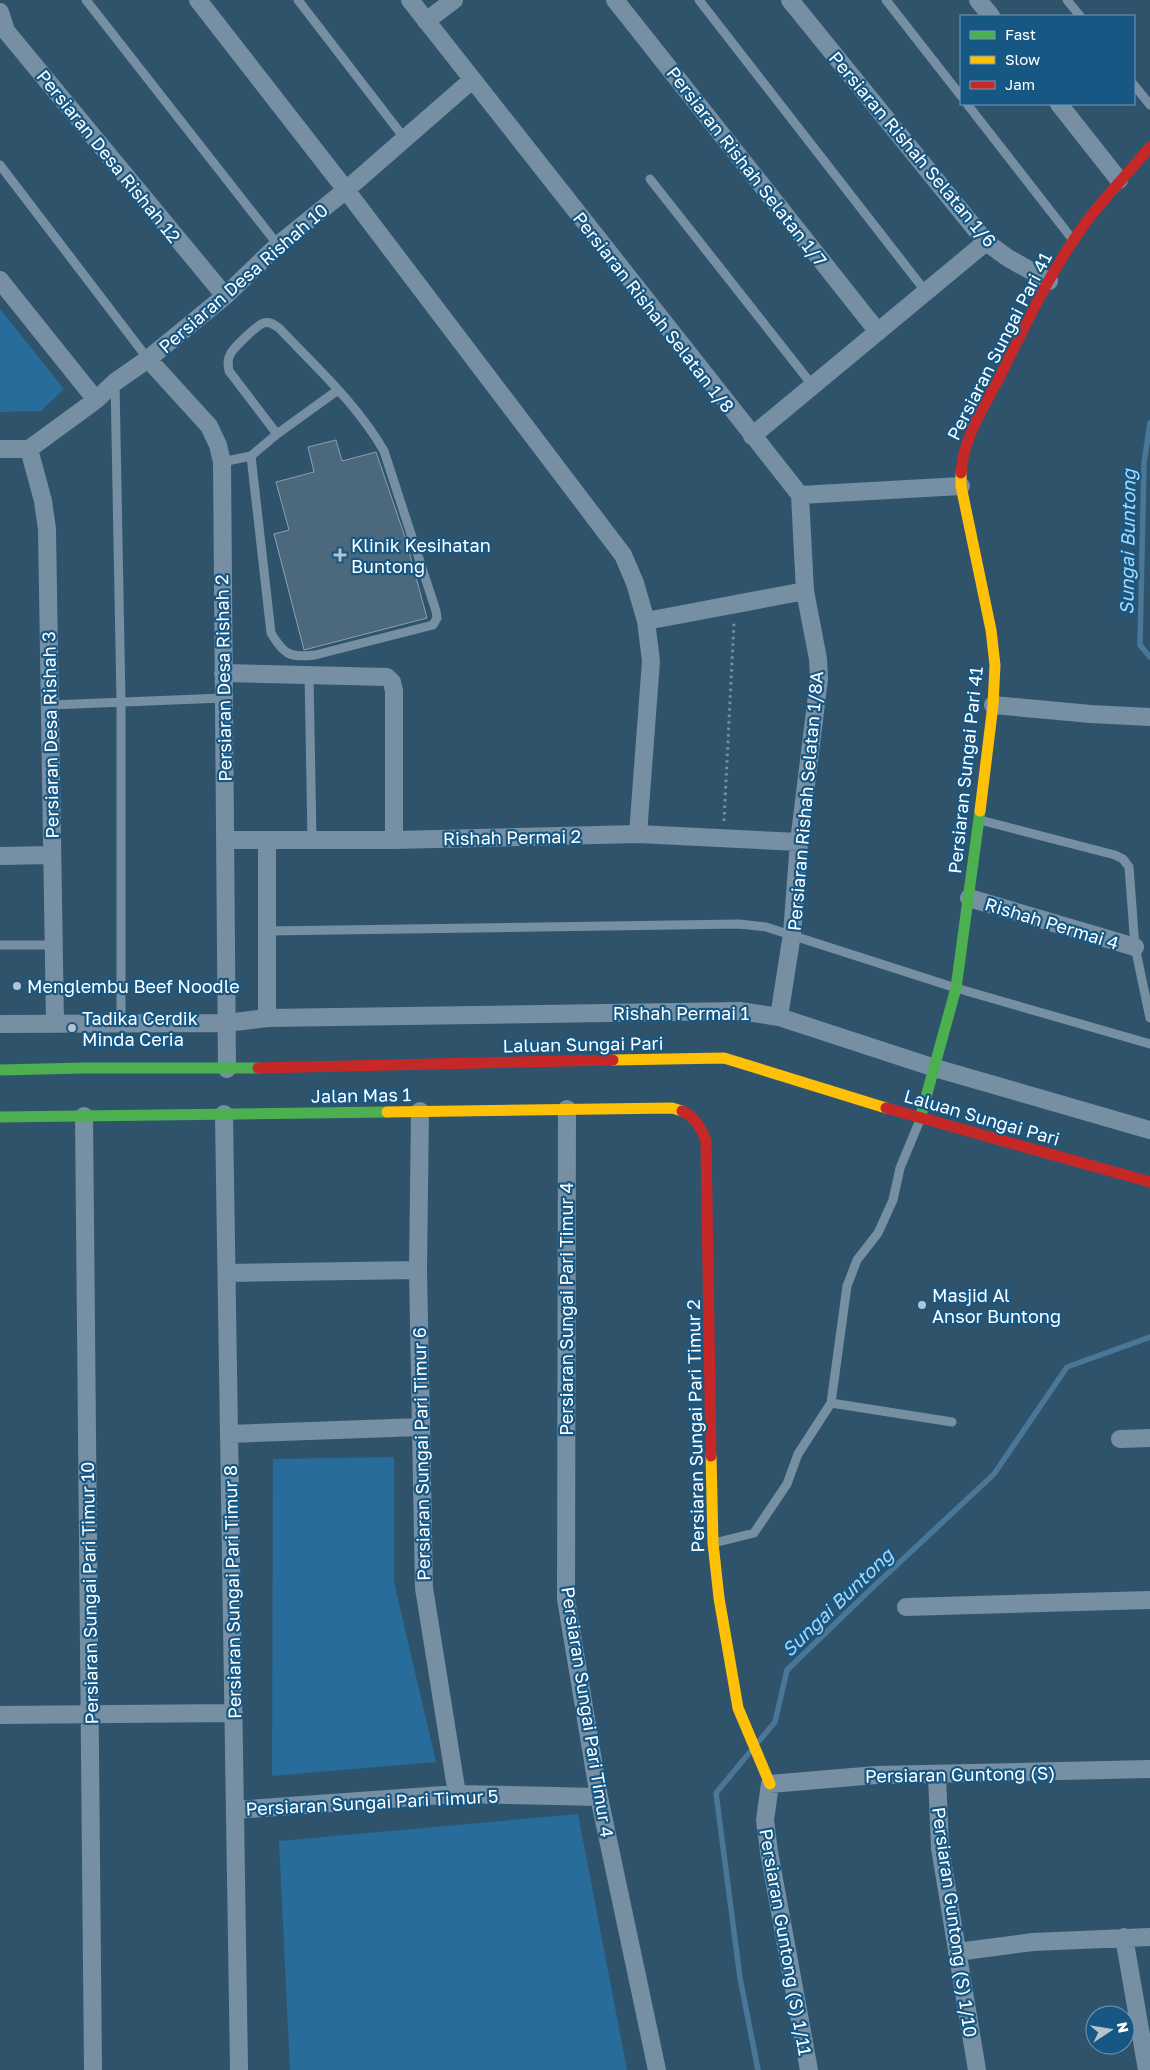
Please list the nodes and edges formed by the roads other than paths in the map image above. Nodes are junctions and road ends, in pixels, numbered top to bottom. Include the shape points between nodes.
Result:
1 (86, 0) edge
2 (198, 0) edge
3 (298, 0) edge
4 (410, 0) edge
5 (454, 0) edge
6 (615, 0) edge
7 (699, 0) edge
8 (790, 0) edge
9 (886, 0) edge
10 (978, 0) edge
11 (1067, 0) edge
12 (0, 12) edge
13 (990, 15) edge
14 (1079, 15) edge
15 (426, 21) junction
16 (3, 32) edge
17 (472, 80) junction
18 (1135, 86) edge
19 (960, 95) edge
20 (968, 105) edge
21 (1060, 105) edge
22 (1150, 105) edge
23 (405, 139) junction
24 (1150, 147) edge
25 (0, 165) edge
26 (650, 179) dead end
27 (1119, 180) junction
28 (346, 190) junction
29 (1073, 241) junction
30 (986, 242) junction
31 (278, 245) junction
32 (0, 280) edge
33 (1049, 281) junction
34 (926, 292) junction
35 (225, 296) junction
36 (878, 332) junction
37 (148, 359) junction
38 (115, 382) junction
39 (813, 386) junction
40 (338, 390) junction
41 (96, 400) junction
42 (277, 434) junction
43 (752, 436) junction
44 (0, 449) edge
45 (29, 449) junction
46 (252, 456) junction
47 (222, 462) junction
48 (961, 486) junction
49 (800, 496) junction
50 (805, 591) junction
51 (646, 621) junction
52 (223, 673) junction
53 (309, 674) junction
54 (223, 698) junction
55 (121, 701) junction
56 (993, 704) junction
57 (50, 705) junction
58 (1150, 717) edge
59 (978, 820) junction
60 (638, 834) junction
61 (225, 840) junction
62 (312, 840) junction
63 (394, 840) junction
64 (267, 841) junction
65 (799, 842) junction
66 (52, 855) junction
67 (0, 856) edge
68 (969, 898) junction
69 (267, 931) junction
70 (792, 934) junction
71 (54, 944) junction
72 (0, 945) edge
73 (1135, 947) junction
74 (956, 988) junction
75 (779, 1017) junction
76 (267, 1018) junction
77 (1150, 1018) edge
78 (55, 1023) junction
79 (122, 1023) junction
80 (226, 1023) junction
81 (0, 1024) edge
82 (1150, 1044) edge
83 (935, 1068) junction
84 (226, 1069) junction
85 (0, 1070) edge
86 (567, 1110) junction
87 (420, 1111) junction
88 (224, 1114) junction
89 (84, 1116) junction
90 (0, 1117) edge
91 (920, 1119) junction
92 (1150, 1130) edge
93 (706, 1141) joint
94 (1150, 1182) edge
95 (418, 1270) junction
96 (228, 1273) junction
97 (831, 1403) junction
98 (952, 1422) dead end
99 (420, 1427) junction
100 (229, 1434) junction
101 (1150, 1438) edge
102 (1120, 1439) dead end
103 (713, 1543) junction
104 (1150, 1600) edge
105 (906, 1607) dead end
106 (234, 1713) junction
107 (90, 1714) junction
108 (0, 1715) edge
109 (1150, 1769) edge
110 (937, 1775) junction
111 (770, 1784) junction
112 (457, 1794) junction
113 (599, 1797) junction
114 (235, 1810) junction
115 (1150, 1937) edge
116 (1124, 1938) junction
117 (957, 1952) junction
118 (93, 2070) edge
119 (239, 2070) edge
120 (657, 2070) edge
121 (809, 2070) edge
122 (977, 2070) edge
123 (1147, 2070) edge

1 - 31 lane
2 - 28 street
3 - 23 lane
4 - 15 street, Persiaran Rishah Selatan 1/8
5 - 15 street
6 - 36 street, Persiaran Rishah Selatan 1/7
7 - 34 lane
8 - 30 street, Persiaran Rishah Selatan 1/6
9 - 19 lane
10 - 13 street
11 - 14 lane
12 - 16 street, Persiaran Desa Rishah 12
15 - 17 street, Persiaran Rishah Selatan 1/8
16 - 35 street, Persiaran Desa Rishah 12
17 - 23 street, Persiaran Desa Rishah 10
17 - 43 street, Persiaran Rishah Selatan 1/8
18 - 22 lane
20 - 29 lane
21 - 27 street
23 - 28 street, Persiaran Desa Rishah 10
24 - 27 street, Persiaran Sungai Pari 41
25 - 37 lane
26 - 39 lane
27 - 29 street, Persiaran Sungai Pari 41
28 - 31 street, Persiaran Desa Rishah 10
28 - 51 street via 623,555
29 - 33 street, Persiaran Sungai Pari 41
30 - 33 street, Persiaran Rishah Selatan 1/6
30 - 34 street
31 - 35 street, Persiaran Desa Rishah 10
32 - 41 street
33 - 48 street, Persiaran Sungai Pari 41 via 974,426 962,456
34 - 36 street
35 - 37 street, Persiaran Desa Rishah 10
36 - 39 street
37 - 38 street, Persiaran Desa Rishah 10
37 - 47 street, Persiaran Desa Rishah 2 via 209,426
38 - 41 street, Persiaran Desa Rishah 10
38 - 55 lane
39 - 43 street
40 - 42 lane
40 - 42 lane via 279,328 271,323 257,327 230,353 229,371
40 - 46 lane via 372,430 384,451 436,611 433,625 316,654 296,657 281,650 271,633
41 - 45 street, Persiaran Desa Rishah 10
42 - 46 lane
43 - 49 street, Persiaran Rishah Selatan 1/8
44 - 45 street
45 - 57 street, Persiaran Desa Rishah 3 via 47,529
46 - 47 lane
47 - 52 street, Persiaran Desa Rishah 2
48 - 49 street
48 - 56 street, Persiaran Sungai Pari 41 via 991,630 995,665
49 - 50 street, Persiaran Rishah Selatan 1/8A
50 - 51 street
50 - 65 street, Persiaran Rishah Selatan 1/8A via 819,679
51 - 60 street via 651,661
52 - 53 street
52 - 54 street, Persiaran Desa Rishah 2
53 - 62 lane
53 - 63 street via 379,675 392,682
54 - 55 lane
54 - 61 street, Persiaran Desa Rishah 2
55 - 57 lane
55 - 79 lane
56 - 58 street
56 - 59 street, Persiaran Sungai Pari 41
57 - 66 street, Persiaran Desa Rishah 3
59 - 68 street, Persiaran Sungai Pari 41
59 - 73 lane via 1123,859 1129,867 1131,879
60 - 63 street, Rishah Permai 2
60 - 65 street, Rishah Permai 2
61 - 64 street, Rishah Permai 2
61 - 80 street, Persiaran Desa Rishah 2
62 - 63 street, Rishah Permai 2
62 - 64 street, Rishah Permai 2
64 - 69 street
65 - 70 street, Persiaran Rishah Selatan 1/8A
66 - 67 street
66 - 71 street, Persiaran Desa Rishah 3
68 - 73 street, Rishah Permai 4
68 - 74 street, Persiaran Sungai Pari 41
69 - 70 lane via 739,924
69 - 76 street
70 - 74 lane
70 - 75 street, Persiaran Rishah Selatan 1/8A
71 - 72 lane
71 - 78 street, Persiaran Desa Rishah 3
73 - 77 lane
74 - 82 lane
74 - 83 street, Persiaran Sungai Pari 41
75 - 76 street, Rishah Permai 1 via 740,1011
75 - 83 street, Rishah Permai 1
76 - 80 street, Rishah Permai 1
78 - 79 street, Rishah Permai 1
78 - 81 street, Rishah Permai 1
79 - 80 street, Rishah Permai 1
80 - 84 street, Persiaran Desa Rishah 2
83 - 91 street, Persiaran Sungai Pari 41
83 - 92 street, Rishah Permai 1
84 - 85 street, Laluan Sungai Pari
84 - 91 street, Laluan Sungai Pari via 724,1058
86 - 87 street, Jalan Mas 1
86 - 93 street, Jalan Mas 1 via 672,1108 688,1113 700,1124
86 - 113 street, Persiaran Sungai Pari Timur 4 via 566,1599
87 - 88 street, Jalan Mas 1
87 - 95 street, Persiaran Sungai Pari Timur 6
88 - 89 street, Jalan Mas 1
88 - 96 street, Persiaran Sungai Pari Timur 8
89 - 90 street, Jalan Mas 1
89 - 107 street, Persiaran Sungai Pari Timur 10
91 - 94 street, Laluan Sungai Pari
91 - 97 lane via 900,1168 893,1200 878,1233 857,1260 847,1286
93 - 103 street, Persiaran Sungai Pari Timur 2
95 - 96 street
95 - 99 street, Persiaran Sungai Pari Timur 6
96 - 100 street, Persiaran Sungai Pari Timur 8
97 - 98 lane
97 - 103 lane via 798,1454 788,1484 754,1533
99 - 100 street
99 - 112 street, Persiaran Sungai Pari Timur 6 via 424,1588
100 - 106 street, Persiaran Sungai Pari Timur 8
101 - 102 street
103 - 111 street, Persiaran Sungai Pari Timur 2 via 738,1708
104 - 105 street
106 - 107 street
106 - 114 street, Persiaran Sungai Pari Timur 8
107 - 108 street
107 - 118 street, Persiaran Sungai Pari Timur 10
109 - 110 street, Persiaran Guntong (S)
110 - 111 street, Persiaran Guntong (S) via 876,1775
110 - 117 street, Persiaran Guntong (S) 1/10 via 940,1848
111 - 121 street, Persiaran Guntong (S) 1/11 via 764,1820 768,1852
112 - 113 street, Persiaran Sungai Pari Timur 5
112 - 114 street, Persiaran Sungai Pari Timur 5
113 - 120 street, Persiaran Sungai Pari Timur 4
114 - 119 street, Persiaran Sungai Pari Timur 8
115 - 116 street
116 - 117 street via 1033,1942
116 - 123 street
117 - 122 street, Persiaran Guntong (S) 1/10

